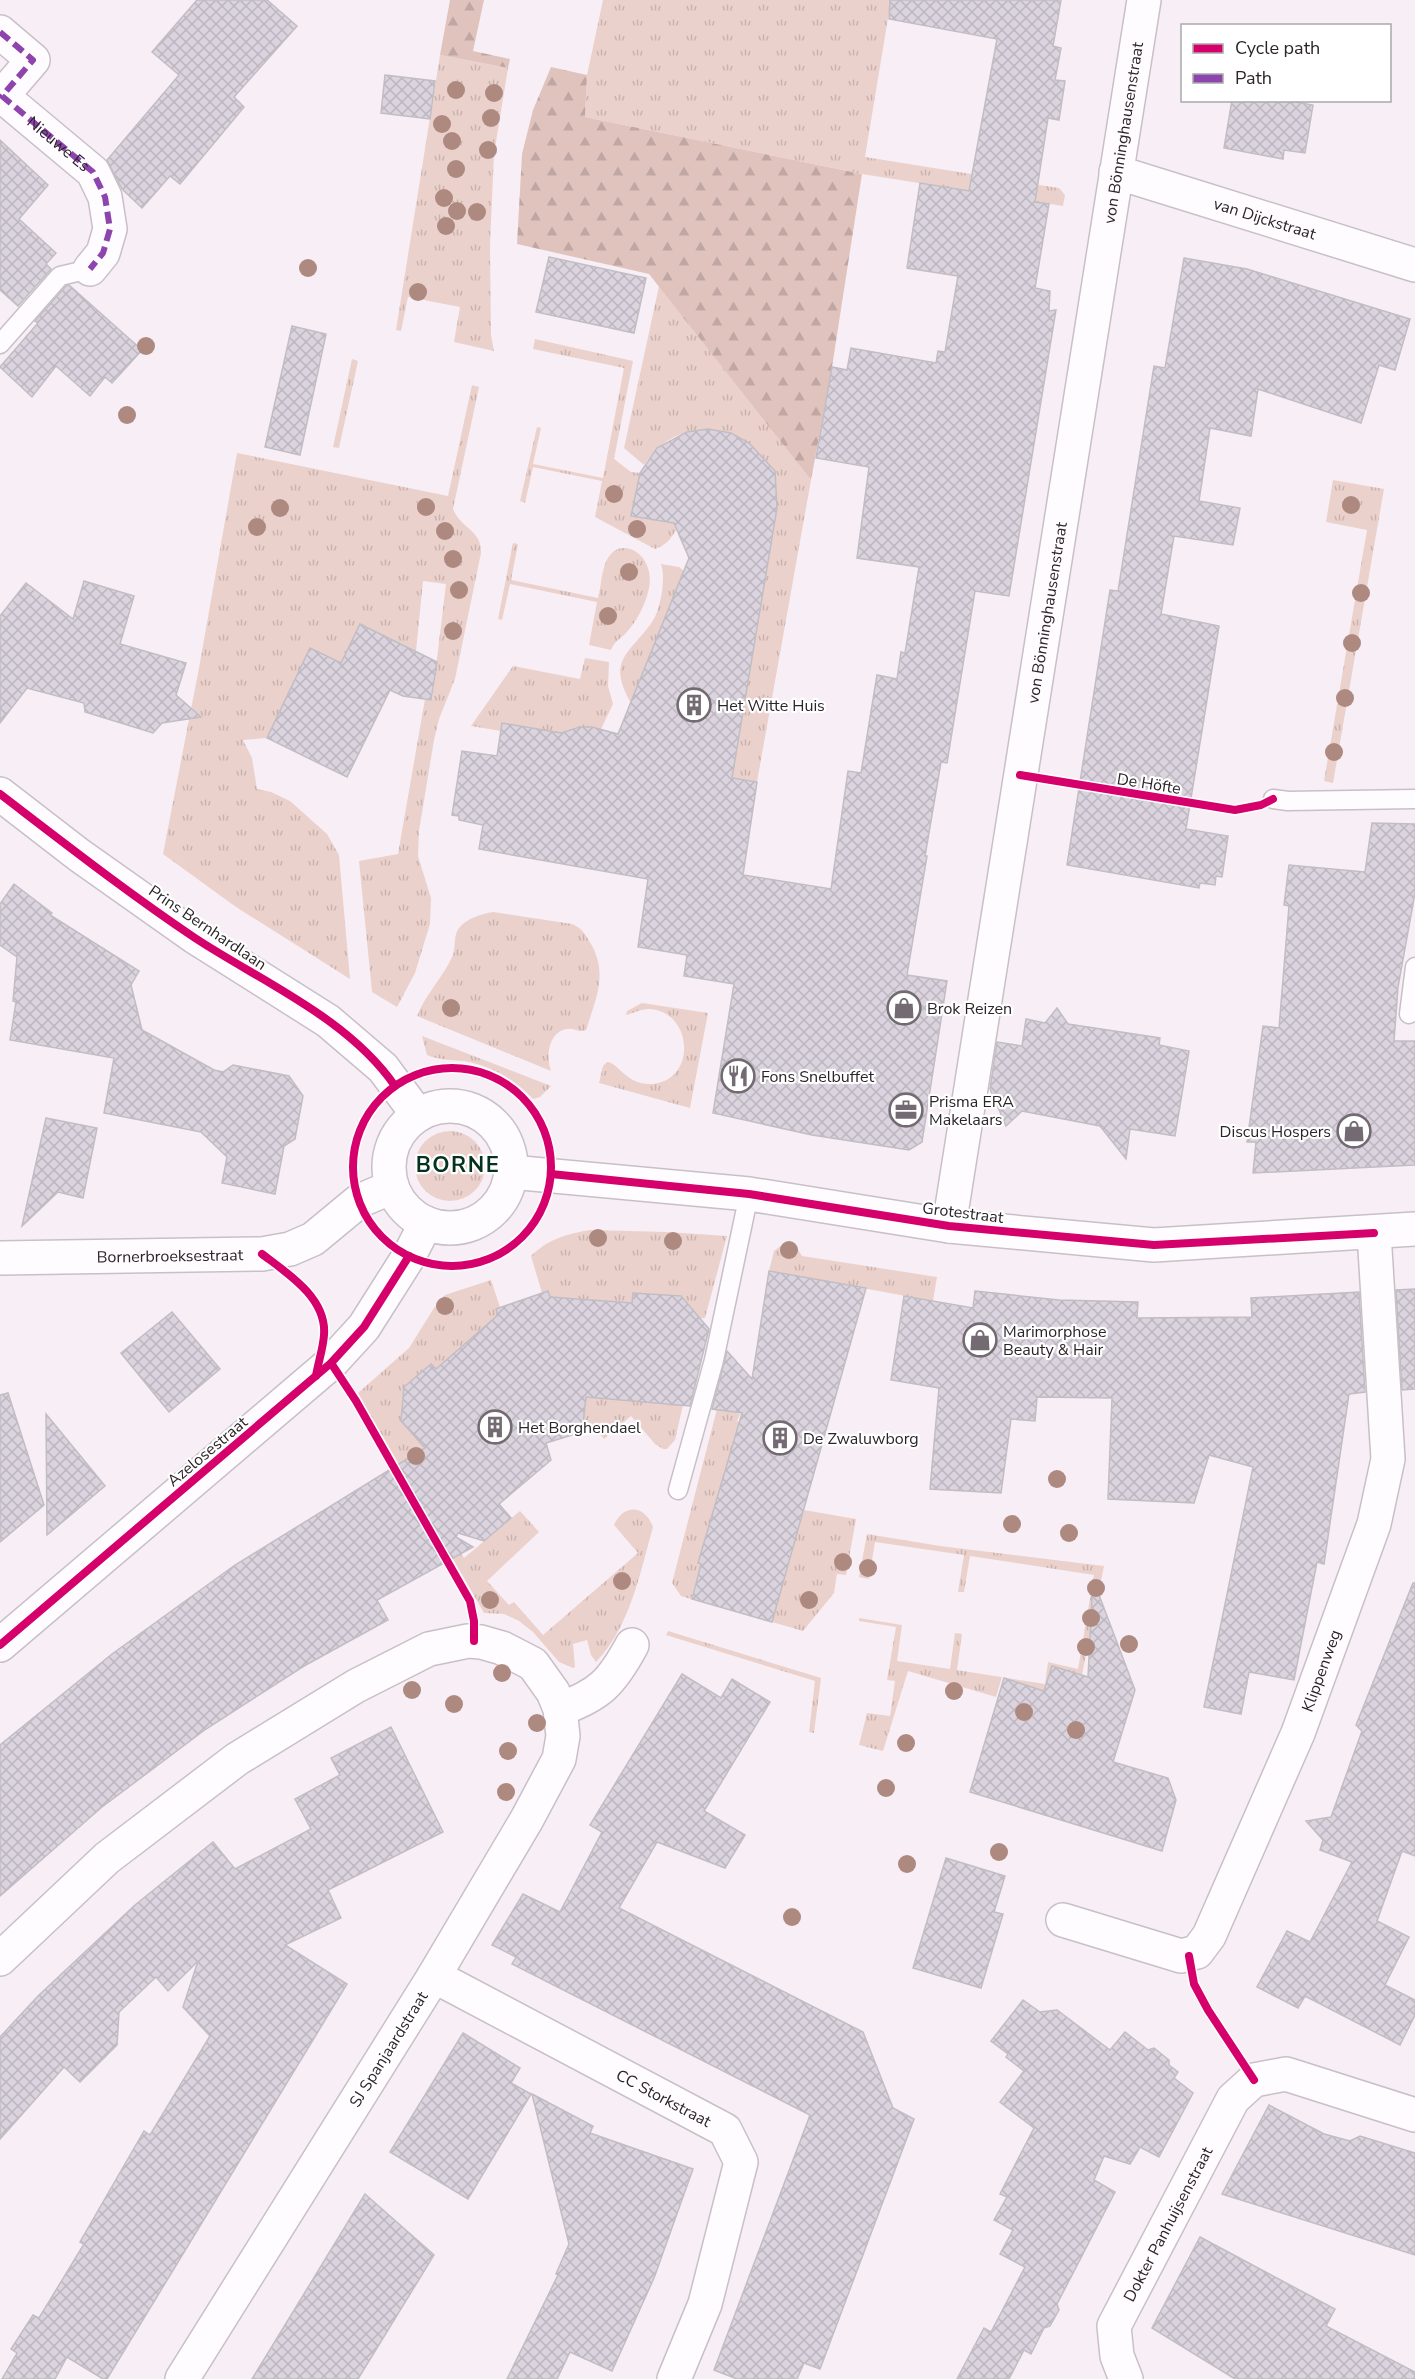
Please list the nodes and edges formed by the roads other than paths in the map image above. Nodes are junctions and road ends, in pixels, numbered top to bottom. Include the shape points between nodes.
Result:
1 (1144, 0) edge
2 (0, 32) edge
3 (1116, 172) junction
4 (1415, 265) edge
5 (90, 269) joint
6 (0, 344) edge
7 (0, 794) edge
8 (1273, 799) dead end
9 (1415, 799) edge
10 (1415, 967) edge
11 (1409, 1014) dead end
12 (418, 1115) junction
13 (511, 1172) junction
14 (392, 1187) junction
15 (749, 1194) junction
16 (426, 1223) junction
17 (949, 1226) junction
18 (1415, 1229) edge
19 (1374, 1233) junction
20 (0, 1258) edge
21 (678, 1490) dead end
22 (0, 1645) edge
23 (632, 1645) dead end
24 (560, 1708) junction
25 (1063, 1920) dead end
26 (0, 1959) edge
27 (434, 1976) junction
28 (1415, 2115) edge
29 (182, 2379) edge
30 (674, 2379) edge
31 (1126, 2379) edge

1 - 3 street, von Bönninghausenstraat
2 - 5 street, Nieuwe Es via 33,60 2,96 93,172 105,196 110,229 103,253
3 - 4 street, van Dijckstraat
3 - 17 street, von Bönninghausenstraat
5 - 6 lane, Nieuwe Es via 60,276
7 - 12 street, Prins Bernhardlaan via 195,937 328,1021 383,1068
8 - 9 lane
10 - 11 lane
12 - 13 street via 450,1106 482,1115 505,1140
12 - 14 street via 401,1130 391,1150
13 - 15 street, Grotestraat
13 - 16 street via 500,1202 487,1216 451,1228
14 - 16 street via 405,1209
14 - 20 street, Bornerbroeksestraat via 359,1201 313,1239 290,1249 262,1254
15 - 17 street, Grotestraat
15 - 21 lane via 712,1369
16 - 22 street, Azelosestraat via 364,1328 331,1363
17 - 19 street, Grotestraat via 1154,1245
18 - 19 street, Grotestraat
19 - 25 street, Klippenweg via 1388,1459 1374,1524 1298,1733 1209,1936 1197,1952 1181,1956
23 - 24 street via 610,1681 597,1693
24 - 26 street, SJ Spanjaardstraat via 533,1664 502,1648 468,1641 429,1649 356,1686 237,1759 107,1858
24 - 27 street, SJ Spanjaardstraat via 559,1759
27 - 29 street, SJ Spanjaardstraat
27 - 30 street, CC Storkstraat via 725,2130 741,2162 705,2304
28 - 31 street, Dokter Panhuijsenstraat via 1286,2074 1254,2080 1233,2099 1114,2326 1117,2356

